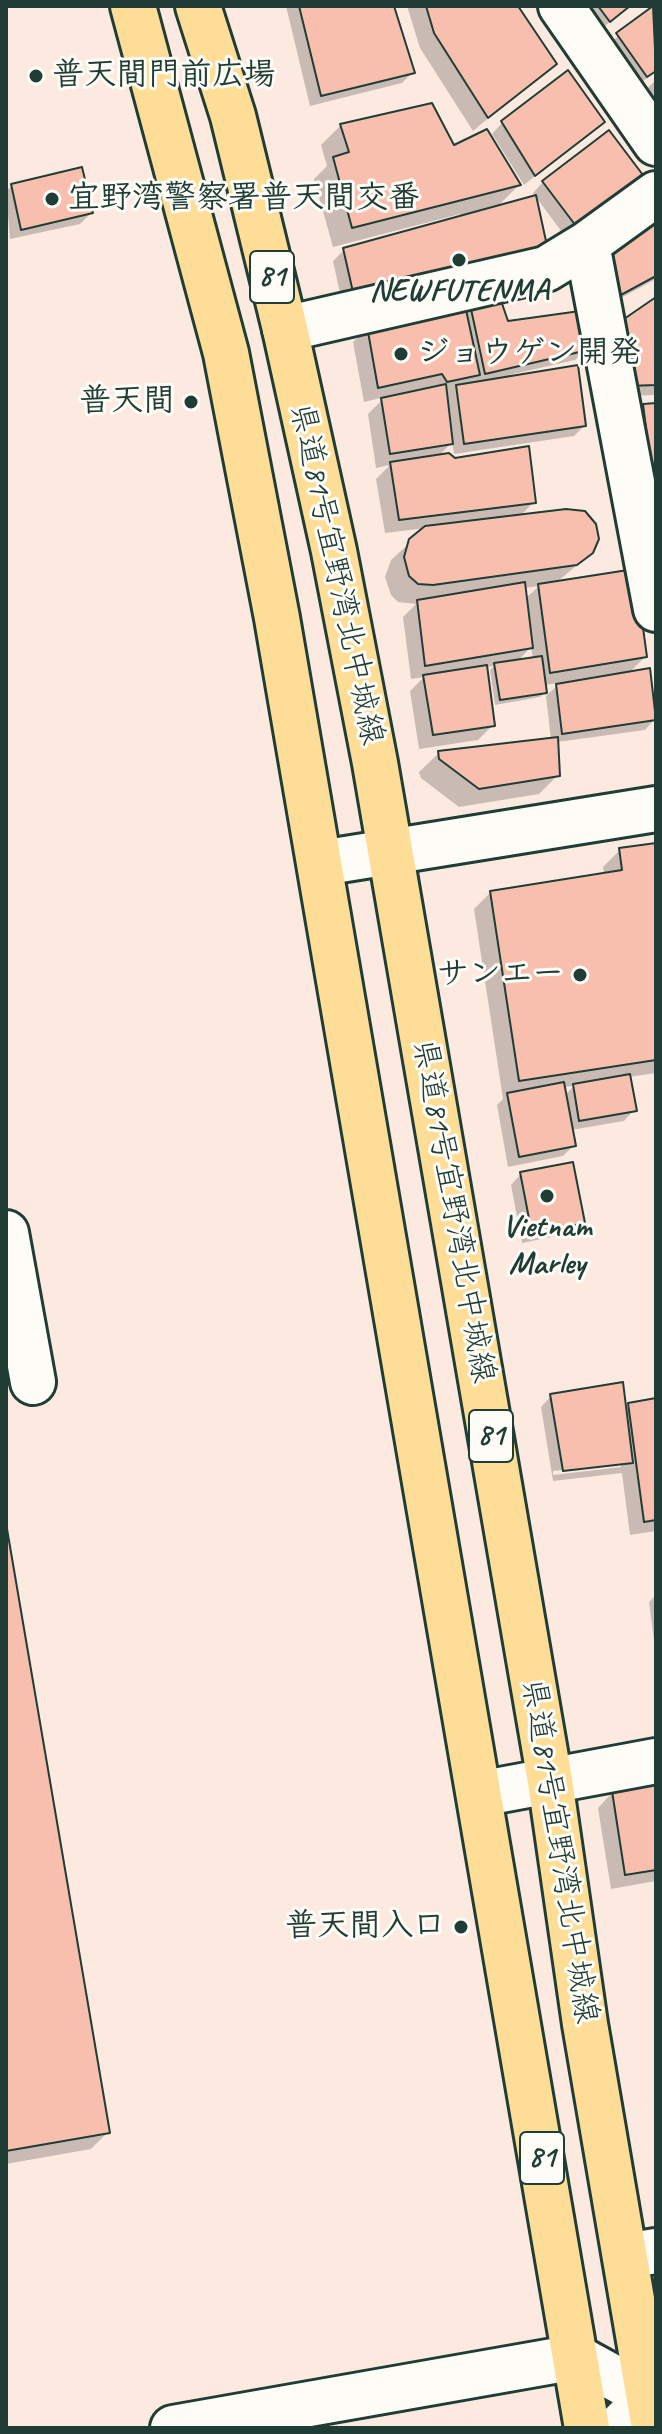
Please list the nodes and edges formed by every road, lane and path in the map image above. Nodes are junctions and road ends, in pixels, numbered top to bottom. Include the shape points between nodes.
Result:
1 (133, 6) edge
2 (198, 6) edge
3 (561, 6) edge
4 (656, 143) edge
5 (656, 194) edge
6 (587, 244) junction
7 (285, 329) junction
8 (656, 609) edge
9 (656, 809) edge
10 (391, 850) junction
11 (321, 863) junction
12 (6, 1233) edge
13 (33, 1382) dead end
14 (656, 1761) edge
15 (550, 1781) junction
16 (479, 1794) junction
17 (641, 2254) edge
18 (576, 2357) junction
19 (651, 2412) edge
20 (173, 2428) edge
21 (587, 2428) edge
22 (618, 2428) edge

1 - 11 main road, 県道81号宜野湾北中城線 / 81 via 226,353
2 - 7 main road, 県道81号宜野湾北中城線 / 81 via 233,116
3 - 4 street
5 - 6 street
6 - 7 street via 546,269
6 - 8 street
7 - 10 main road, 県道81号宜野湾北中城線 / 81
9 - 10 street
10 - 11 street
10 - 15 main road, 県道81号宜野湾北中城線 / 81
11 - 16 main road, 県道81号宜野湾北中城線 / 81
12 - 13 street
14 - 15 street
15 - 16 street
15 - 17 main road, 県道81号宜野湾北中城線 / 81 via 585,2024
16 - 18 main road, 県道81号宜野湾北中城線 / 81
17 - 19 main road, 県道81号宜野湾北中城線 / 81
18 - 19 street
18 - 20 street
18 - 21 main road, 県道81号宜野湾北中城線 / 81
19 - 22 street

